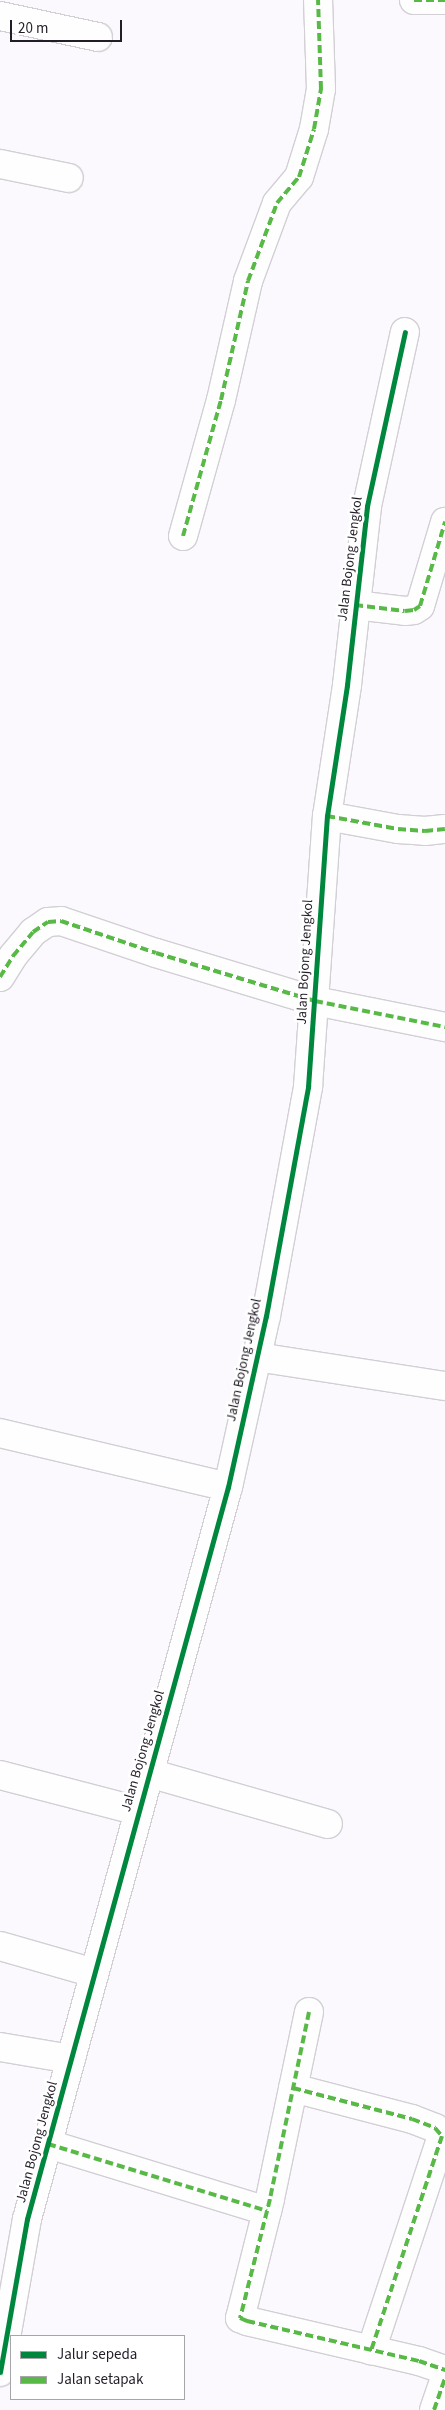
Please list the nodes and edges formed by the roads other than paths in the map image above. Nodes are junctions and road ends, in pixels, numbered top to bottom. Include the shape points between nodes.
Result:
1 (318, 0) edge
2 (414, 0) edge
3 (445, 0) edge
4 (0, 16) edge
5 (98, 38) dead end
6 (0, 164) edge
7 (69, 178) dead end
8 (405, 332) dead end
9 (445, 522) edge
10 (183, 536) dead end
11 (355, 605) junction
12 (327, 816) junction
13 (445, 829) edge
14 (0, 977) edge
15 (315, 1001) junction
16 (445, 1027) edge
17 (257, 1357) junction
18 (445, 1386) edge
19 (0, 1433) edge
20 (228, 1487) junction
21 (149, 1773) junction
22 (0, 1775) edge
23 (138, 1811) junction
24 (328, 1824) dead end
25 (0, 1946) edge
26 (94, 1973) junction
27 (310, 2012) dead end
28 (0, 2047) edge
29 (71, 2059) junction
30 (294, 2088) junction
31 (48, 2144) junction
32 (267, 2212) junction
33 (371, 2351) junction
34 (445, 2370) edge
35 (0, 2372) edge
36 (445, 2378) edge
37 (434, 2410) edge

1 - 10 street via 321,88 314,129 300,177 277,203 248,281 222,400
2 - 3 street
4 - 5 street
6 - 7 street
8 - 11 street, Jalan Bojong Jengkol via 370,487
9 - 11 street via 420,606 405,611
11 - 12 street, Jalan Bojong Jengkol via 347,685
12 - 13 street via 424,832
12 - 15 street, Jalan Bojong Jengkol
14 - 15 street via 33,932 48,922 61,921
15 - 16 street
15 - 17 street, Jalan Bojong Jengkol via 308,1088
17 - 18 street
17 - 20 street, Jalan Bojong Jengkol
19 - 20 street
20 - 21 street, Jalan Bojong Jengkol
21 - 23 street, Jalan Bojong Jengkol
21 - 24 street
22 - 23 street
23 - 26 street, Jalan Bojong Jengkol
25 - 26 street
26 - 29 street, Jalan Bojong Jengkol
27 - 30 street
28 - 29 street
29 - 31 street, Jalan Bojong Jengkol
30 - 32 street
30 - 33 street via 412,2119 435,2128 442,2136
31 - 32 street
31 - 35 street, Jalan Bojong Jengkol via 27,2219
32 - 33 street via 240,2318
33 - 34 street
36 - 37 street

